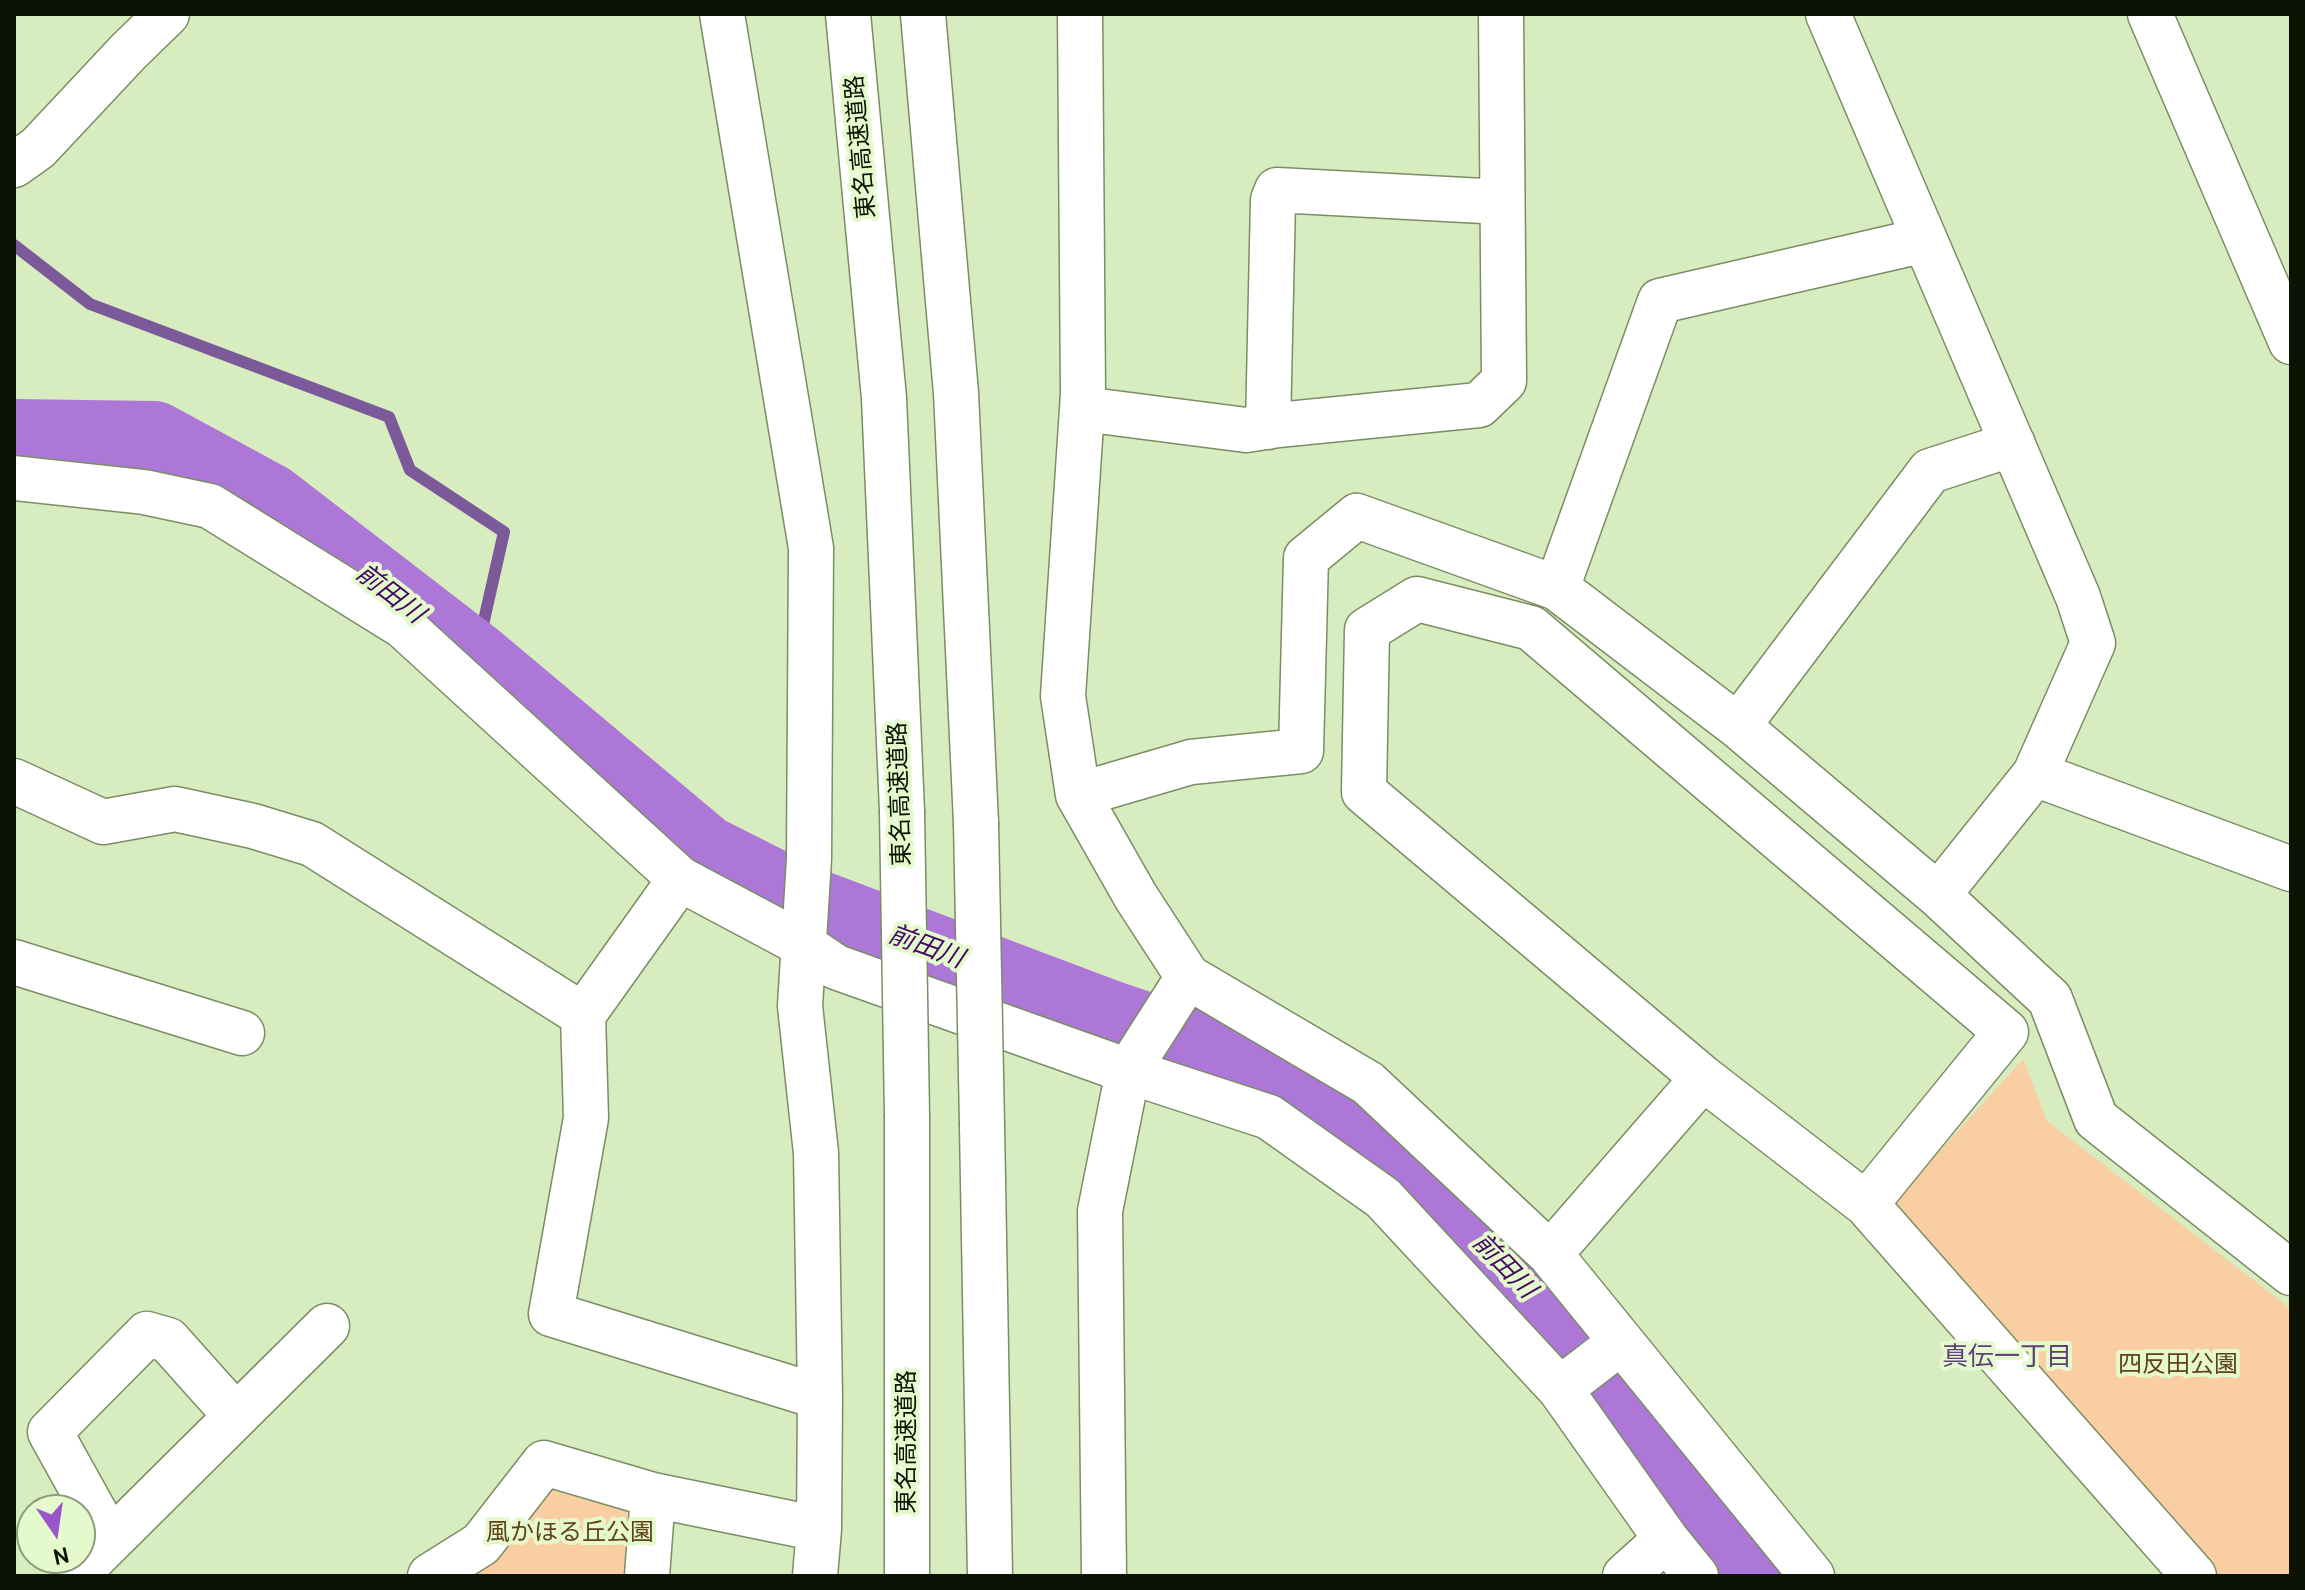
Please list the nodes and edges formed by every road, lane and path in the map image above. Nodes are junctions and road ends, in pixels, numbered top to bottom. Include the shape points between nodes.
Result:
1 (167, 14) edge
2 (722, 14) edge
3 (848, 14) edge
4 (923, 14) edge
5 (1080, 14) edge
6 (1501, 14) edge
7 (1828, 14) edge
8 (2150, 14) edge
9 (14, 165) edge
10 (1502, 202) junction
11 (1925, 240) junction
12 (2291, 342) edge
13 (1083, 409) junction
14 (1268, 427) junction
15 (2013, 444) junction
16 (14, 478) edge
17 (1557, 588) junction
18 (1738, 726) junction
19 (2035, 774) junction
20 (14, 781) edge
21 (1078, 795) junction
22 (2291, 869) edge
23 (680, 879) junction
24 (1938, 895) junction
25 (802, 944) junction
26 (14, 962) edge
27 (1188, 977) junction
28 (583, 1015) junction
29 (242, 1033) dead end
30 (1128, 1071) junction
31 (1703, 1078) junction
32 (1866, 1204) junction
33 (1550, 1254) junction
34 (2291, 1273) edge
35 (327, 1326) dead end
36 (1621, 1342) junction
37 (1560, 1389) junction
38 (820, 1397) junction
39 (236, 1416) junction
40 (653, 1495) junction
41 (819, 1529) junction
42 (1666, 1539) junction
43 (110, 1540) junction
44 (2186, 1573) edge
45 (75, 1576) edge
46 (430, 1576) edge
47 (647, 1576) edge
48 (815, 1576) edge
49 (907, 1576) edge
50 (990, 1576) edge
51 (1104, 1576) edge
52 (1625, 1576) edge
53 (1696, 1576) edge
54 (1812, 1576) edge

1 - 9 main road via 38,148
2 - 25 main road via 811,548 809,859
3 - 49 main road, 東名高速道路, bridge via 884,398 902,811
4 - 50 main road, bridge via 956,393 976,823
5 - 13 main road
6 - 10 main road
7 - 11 main road
8 - 12 main road
10 - 14 main road via 1504,381 1479,405
10 - 14 main road via 1277,190
11 - 15 main road
11 - 17 main road via 1660,301
13 - 14 main road via 1246,430
13 - 21 main road via 1063,696
15 - 18 main road via 1930,471
15 - 19 main road via 2093,643
16 - 23 main road via 144,492 210,506 403,626
17 - 18 main road
17 - 21 main road via 1357,516 1306,558 1301,751 1191,762
18 - 24 main road
19 - 22 main road
19 - 24 main road
20 - 28 main road via 103,822 175,809 312,844
21 - 27 main road
23 - 25 main road
23 - 28 main road
24 - 34 main road via 2050,999 2096,1119
25 - 30 main road via 836,967
25 - 38 main road via 800,1006 816,1153
26 - 29 main road
27 - 30 main road
27 - 33 main road via 1368,1083
28 - 38 main road via 586,1118 551,1314
30 - 37 main road via 1269,1117 1383,1198
30 - 51 main road via 1100,1211
31 - 32 main road
31 - 32 main road via 1364,792 1367,630 1417,599 1531,628 2006,1032
31 - 33 main road
32 - 44 main road
33 - 36 main road
35 - 39 main road
36 - 37 main road
36 - 54 main road
37 - 42 main road
38 - 41 main road
39 - 43 main road
39 - 43 main road via 168,1340 147,1334 50,1432
40 - 41 main road
40 - 46 main road via 544,1463 481,1544
40 - 47 main road
41 - 48 main road
42 - 52 main road
42 - 53 main road
43 - 45 main road

